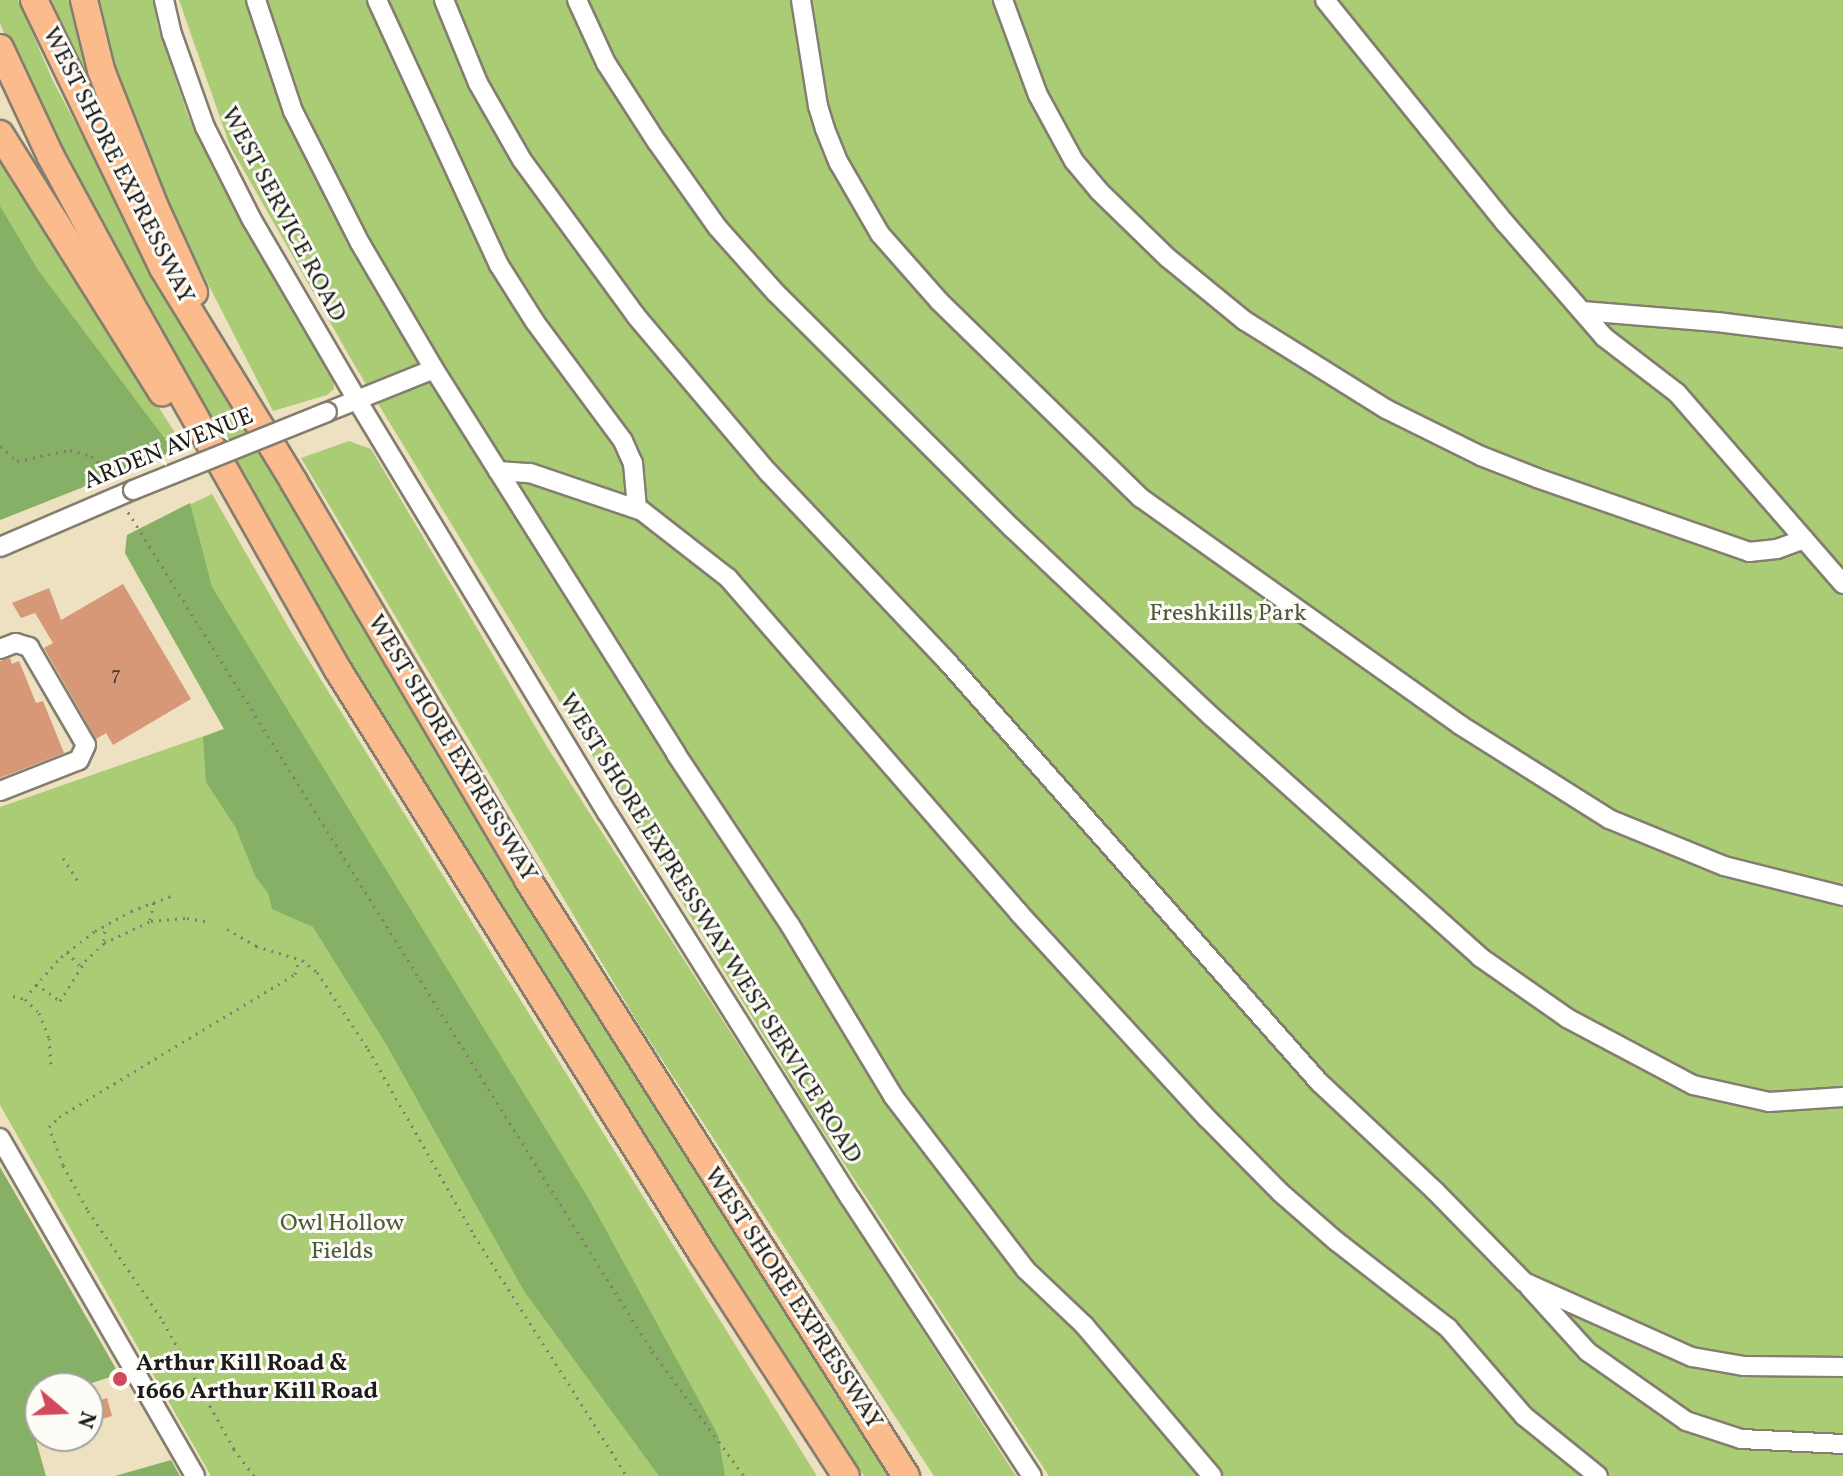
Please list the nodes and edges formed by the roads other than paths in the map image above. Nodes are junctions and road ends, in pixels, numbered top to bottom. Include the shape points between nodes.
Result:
1 (34, 0) edge
2 (84, 0) edge
3 (164, 0) edge
4 (256, 0) edge
5 (377, 0) edge
6 (444, 0) edge
7 (577, 0) edge
8 (801, 0) edge
9 (1003, 0) edge
10 (1325, 0) edge
11 (0, 48) edge
12 (0, 134) edge
13 (1582, 311) junction
14 (1843, 338) edge
15 (434, 369) junction
16 (357, 400) junction
17 (498, 471) junction
18 (294, 482) junction
19 (637, 509) junction
20 (1804, 539) junction
21 (0, 547) edge
22 (1843, 584) edge
23 (0, 649) edge
24 (338, 670) junction
25 (0, 791) edge
26 (1843, 896) edge
27 (1843, 1097) edge
28 (0, 1138) edge
29 (1524, 1282) junction
30 (1843, 1367) edge
31 (1843, 1444) edge
32 (195, 1476) edge
33 (846, 1476) edge
34 (906, 1476) edge
35 (1032, 1476) edge
36 (1212, 1476) edge
37 (1598, 1476) edge

1 - 18 highway, WEST SHORE EXPRESSWAY via 163,268
2 - 18 highway via 101,70 155,207 210,326
3 - 16 street, WEST SERVICE ROAD via 205,127 252,220
4 - 15 street via 293,111 360,243
5 - 19 street via 499,265 623,441 633,463
6 - 29 street via 478,83 522,160 636,316 768,472 945,659 1308,1071
7 - 27 street via 606,63 657,142 718,228 776,293 1212,717 1480,957 1567,1018 1693,1085 1769,1102
8 - 26 street via 825,129 880,234 939,301 1132,490 1460,725 1582,804 1691,855
9 - 20 street via 1038,95 1074,161 1168,258 1245,321 1386,409 1537,478 1734,549 1764,552
10 - 13 street
11 - 24 highway, WEST SHORE EXPRESSWAY via 51,157 128,299
12 - 24 highway
13 - 14 street
13 - 20 street via 1604,337 1677,393
15 - 16 street, ARDEN AVENUE
15 - 17 street
16 - 21 street, ARDEN AVENUE, bridge
16 - 35 street, WEST SHORE EXPRESSWAY WEST SERVICE ROAD via 608,814
17 - 19 street via 530,473
17 - 36 street via 790,925 893,1096 1026,1270 1084,1325
18 - 34 highway, WEST SHORE EXPRESSWAY via 528,880
19 - 37 street via 728,578 1019,913 1271,1182 1336,1241 1448,1328 1524,1416
20 - 22 street
23 - 25 street via 16,643 29,647 86,745 79,760
24 - 33 highway, WEST SHORE EXPRESSWAY
28 - 32 street
29 - 30 street via 1692,1357 1744,1366
29 - 31 street via 1588,1352 1686,1421 1741,1439

